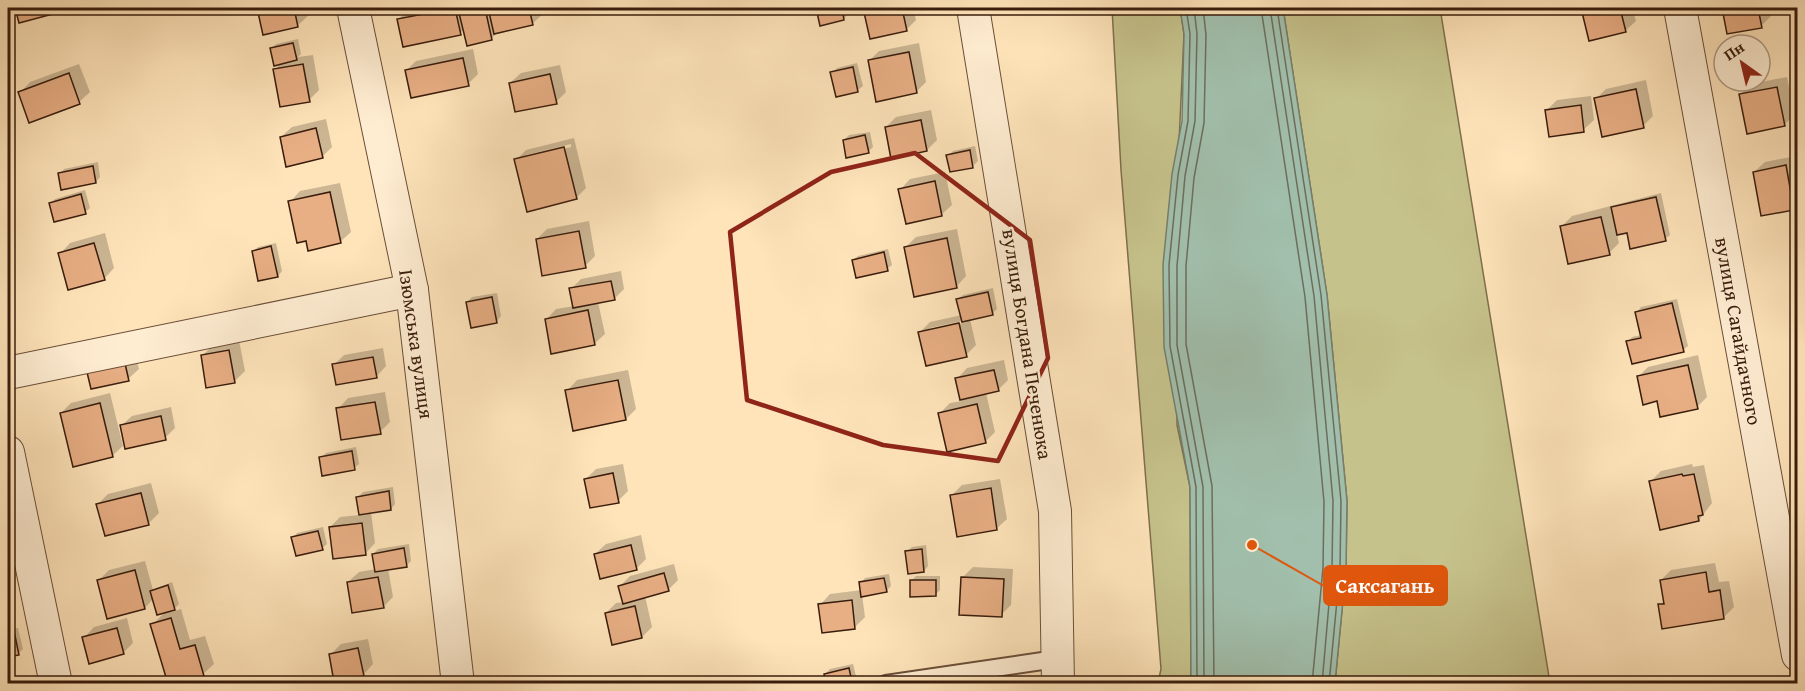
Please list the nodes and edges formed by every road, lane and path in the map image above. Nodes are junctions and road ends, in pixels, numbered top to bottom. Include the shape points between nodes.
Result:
1 (353, 8) edge
2 (973, 8) edge
3 (1680, 8) edge
4 (412, 290) junction
5 (8, 373) edge
6 (8, 452) edge
7 (1796, 638) edge
8 (1057, 671) edge
9 (56, 684) edge
10 (458, 684) edge
11 (886, 684) edge

1 - 4 street, Ізюмська вулиця
2 - 8 street, вулиця Богдана Печенюка via 1055,511
3 - 7 street, вулиця Сагайдачного
4 - 5 street
4 - 10 street, Ізюмська вулиця
6 - 9 street
8 - 11 lane

